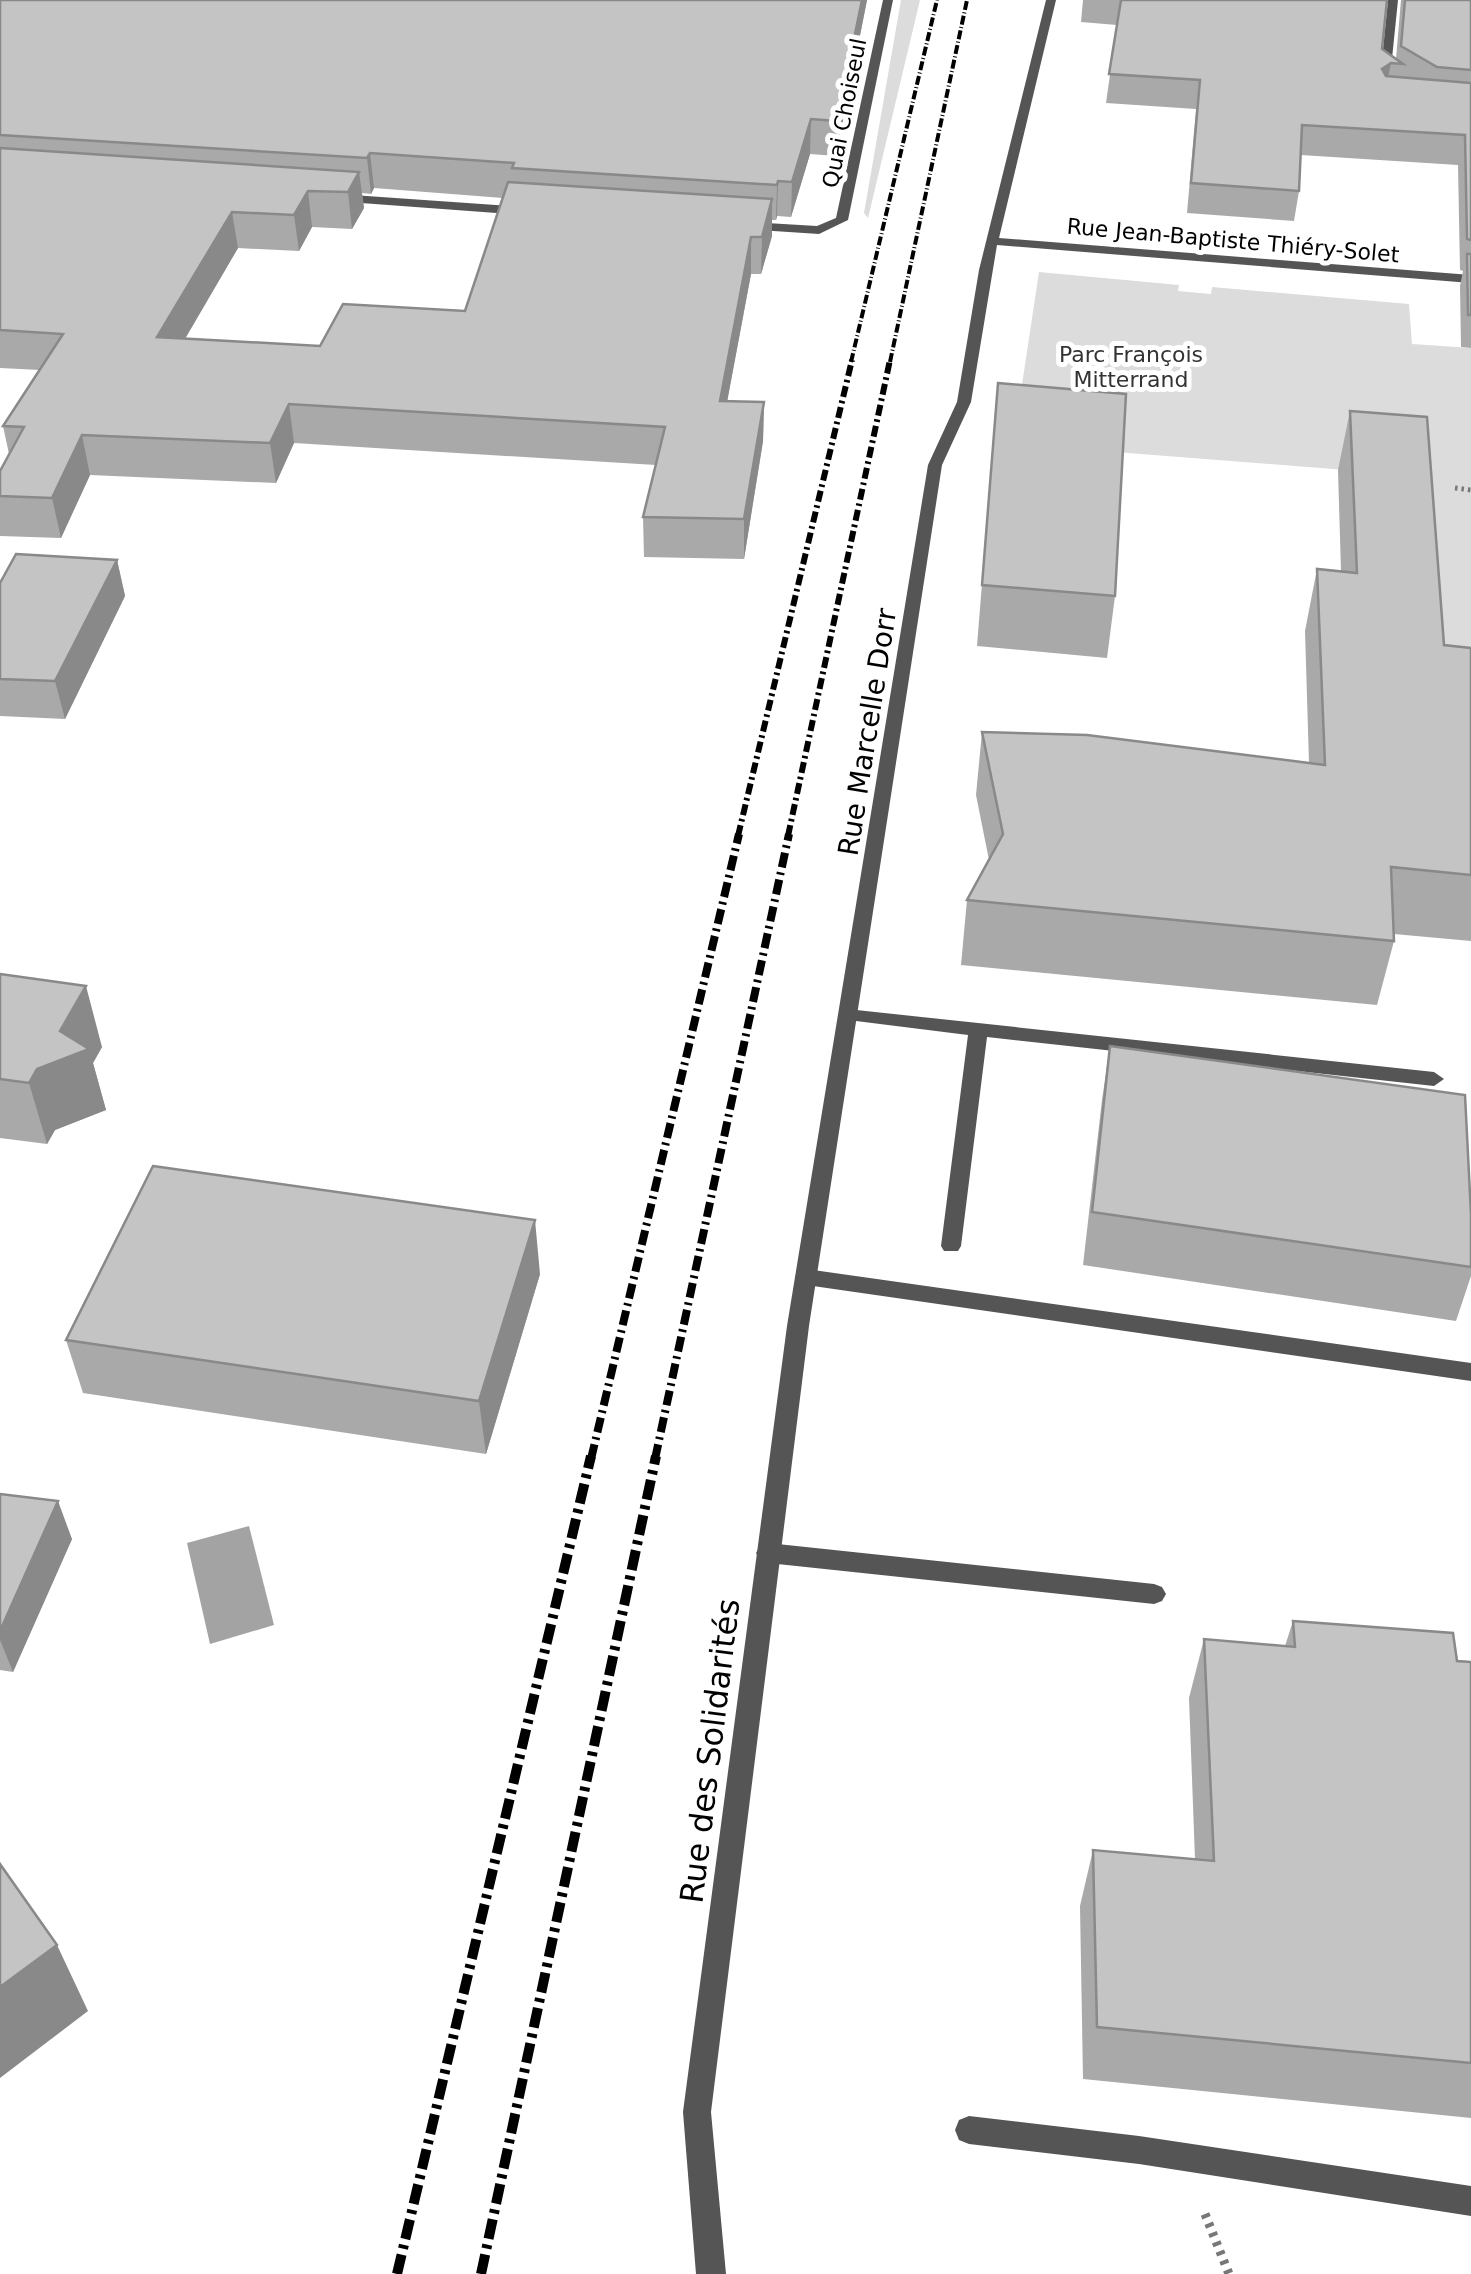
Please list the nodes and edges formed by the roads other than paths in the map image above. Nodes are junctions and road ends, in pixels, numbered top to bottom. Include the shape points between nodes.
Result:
1 (888, 0) edge
2 (1050, 0) edge
3 (1393, 0) edge
4 (1397, 87) edge
5 (314, 197) edge
6 (529, 212) edge
7 (725, 225) edge
8 (992, 240) junction
9 (1471, 279) edge
10 (848, 1016) junction
11 (978, 1030) junction
12 (1434, 1079) dead end
13 (812, 1237) joint
14 (950, 1246) dead end
15 (806, 1277) junction
16 (1471, 1372) edge
17 (768, 1553) junction
18 (1154, 1594) dead end
19 (969, 2130) dead end
20 (1471, 2201) edge
21 (710, 2274) edge

1 - 7 street, Quai Choiseul via 845,213 837,225
2 - 8 street, Rue Marcelle Dorr
3 - 4 street via 1385,78
5 - 6 street
8 - 9 street, Rue Jean-Baptiste Thiéry-Solet
8 - 10 street, Rue Marcelle Dorr via 964,402 935,465
10 - 11 street
10 - 13 street, Rue Marcelle Dorr
11 - 12 street
11 - 14 street
13 - 15 street, Rue des Solidarités
15 - 16 street
15 - 17 street, Rue des Solidarités
17 - 18 street
17 - 21 street, Rue des Solidarités via 697,2112
19 - 20 street

